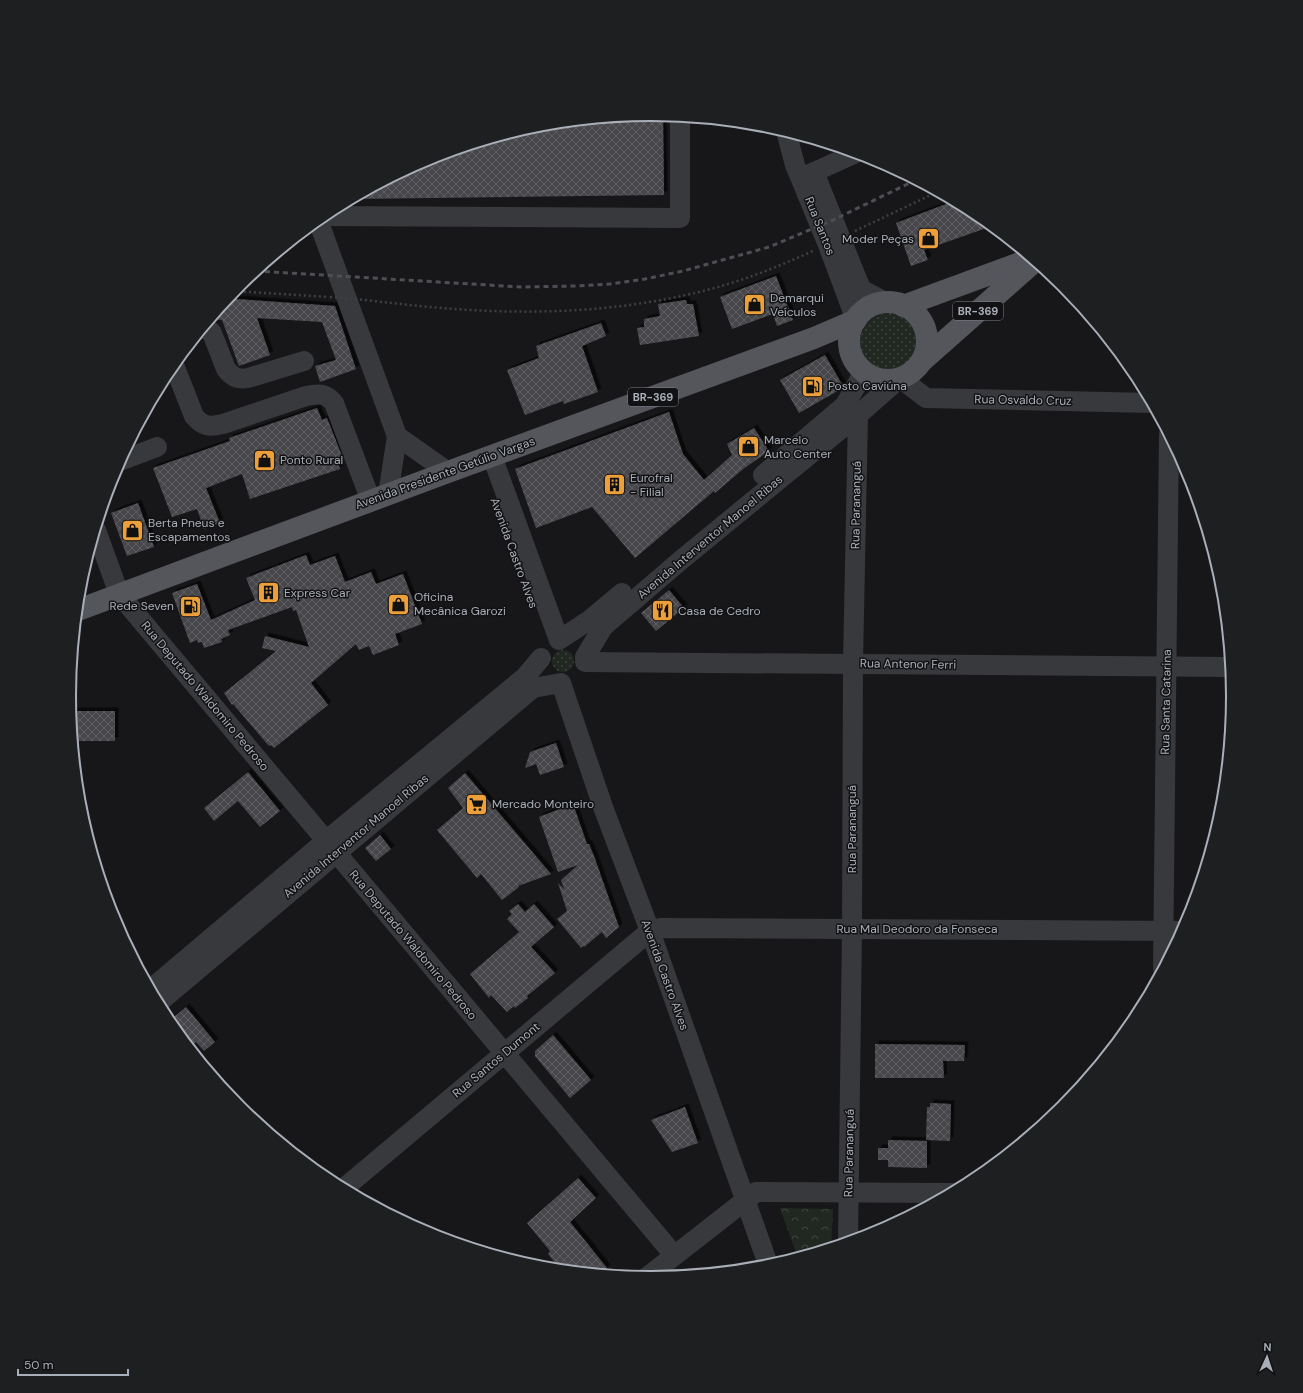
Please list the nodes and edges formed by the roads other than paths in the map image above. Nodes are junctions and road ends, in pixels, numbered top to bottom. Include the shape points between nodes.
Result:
1 (680, 122) edge
2 (788, 138) edge
3 (848, 156) edge
4 (807, 175) junction
5 (335, 216) edge
6 (320, 226) edge
7 (834, 242) junction
8 (1027, 261) edge
9 (1031, 264) edge
10 (895, 304) junction
11 (856, 320) junction
12 (208, 330) edge
13 (814, 338) junction
14 (304, 360) dead end
15 (922, 361) junction
16 (858, 364) junction
17 (177, 372) edge
18 (900, 378) junction
19 (1146, 403) edge
20 (858, 415) junction
21 (397, 436) junction
22 (1169, 444) edge
23 (157, 447) dead end
24 (128, 457) edge
25 (486, 458) junction
26 (448, 472) junction
27 (380, 498) junction
28 (99, 538) edge
29 (677, 556) junction
30 (119, 594) junction
31 (83, 608) edge
32 (549, 648) junction
33 (585, 660) junction
34 (853, 663) junction
35 (1166, 666) junction
36 (1226, 667) edge
37 (566, 683) junction
38 (331, 846) junction
39 (852, 928) junction
40 (655, 930) junction
41 (1163, 931) junction
42 (1177, 931) edge
43 (1163, 960) edge
44 (154, 986) edge
45 (162, 999) edge
46 (504, 1053) junction
47 (348, 1185) edge
48 (849, 1192) junction
49 (942, 1193) edge
50 (751, 1196) junction
51 (848, 1237) edge
52 (674, 1255) junction
53 (778, 1257) edge
54 (767, 1260) edge
55 (653, 1272) edge

1 - 5 street via 680,218
2 - 4 street, Rua Santos via 792,155
3 - 4 street
4 - 7 street, Rua Santos
6 - 21 street
7 - 10 street via 861,289
7 - 11 street, Rua Santos
8 - 10 main road, BR-369
9 - 15 main road, BR-369
10 - 11 main road, BR-369 via 872,306
10 - 15 main road via 917,315 925,329 927,345
11 - 13 main road, Avenida Presidente Getúlio Vargas / BR-369
11 - 16 main road via 850,336 850,345
12 - 14 street via 212,333 226,369 235,378 248,378
13 - 16 main road, BR-369
13 - 25 main road, Avenida Presidente Getúlio Vargas / BR-369
15 - 18 main road, BR-369 via 913,372
16 - 18 main road, BR-369 via 877,379
16 - 29 street, Avenida Interventor Manoel Ribas via 846,406
17 - 27 street via 194,416 207,426 223,424 306,396 316,394 330,398
18 - 19 street, Rua Osvaldo Cruz via 926,398
18 - 20 street, Avenida Interventor Manoel Ribas
20 - 29 street, Avenida Interventor Manoel Ribas
20 - 34 street, Rua Parananguá
21 - 26 street
21 - 27 street
22 - 35 street, Rua Santa Catarina
23 - 24 street
25 - 26 main road, Avenida Presidente Getúlio Vargas / BR-369
25 - 32 street, Avenida Castro Alves
26 - 27 main road, Avenida Presidente Getúlio Vargas / BR-369
27 - 30 main road, Avenida Presidente Getúlio Vargas / BR-369
28 - 30 street, Rua Deputado Waldomiro Pedroso
29 - 32 street, Avenida Interventor Manoel Ribas
29 - 33 street, Avenida Interventor Manoel Ribas via 603,627
30 - 31 main road, Avenida Presidente Getúlio Vargas / BR-369
30 - 38 street, Rua Deputado Waldomiro Pedroso
32 - 33 street via 568,640 582,649
32 - 37 street via 542,667 545,675 552,681
32 - 38 street, Avenida Interventor Manoel Ribas via 525,677
33 - 34 street, Rua Antenor Ferri
33 - 37 street via 582,674
34 - 35 street, Rua Antenor Ferri
34 - 39 street, Rua Parananguá
35 - 36 street, Rua Antenor Ferri
35 - 41 street, Rua Santa Catarina
37 - 38 street, Avenida Interventor Manoel Ribas via 533,688
37 - 40 street, Avenida Castro Alves
38 - 44 street, Avenida Interventor Manoel Ribas
38 - 45 street, Avenida Interventor Manoel Ribas
38 - 46 street, Rua Deputado Waldomiro Pedroso
39 - 40 street, Rua Mal Deodoro da Fonseca
39 - 41 street, Rua Mal Deodoro da Fonseca
39 - 48 street, Rua Parananguá
40 - 46 street, Rua Santos Dumont
40 - 50 street, Avenida Castro Alves
41 - 42 street, Rua Mal Deodoro da Fonseca
41 - 43 street, Rua Santa Catarina
46 - 47 street, Rua Santos Dumont
46 - 52 street, Rua Deputado Waldomiro Pedroso
48 - 49 street
48 - 50 street
48 - 51 street, Rua Parananguá
50 - 52 street
50 - 53 street, Avenida Castro Alves
50 - 54 street, Avenida Castro Alves
52 - 55 street

